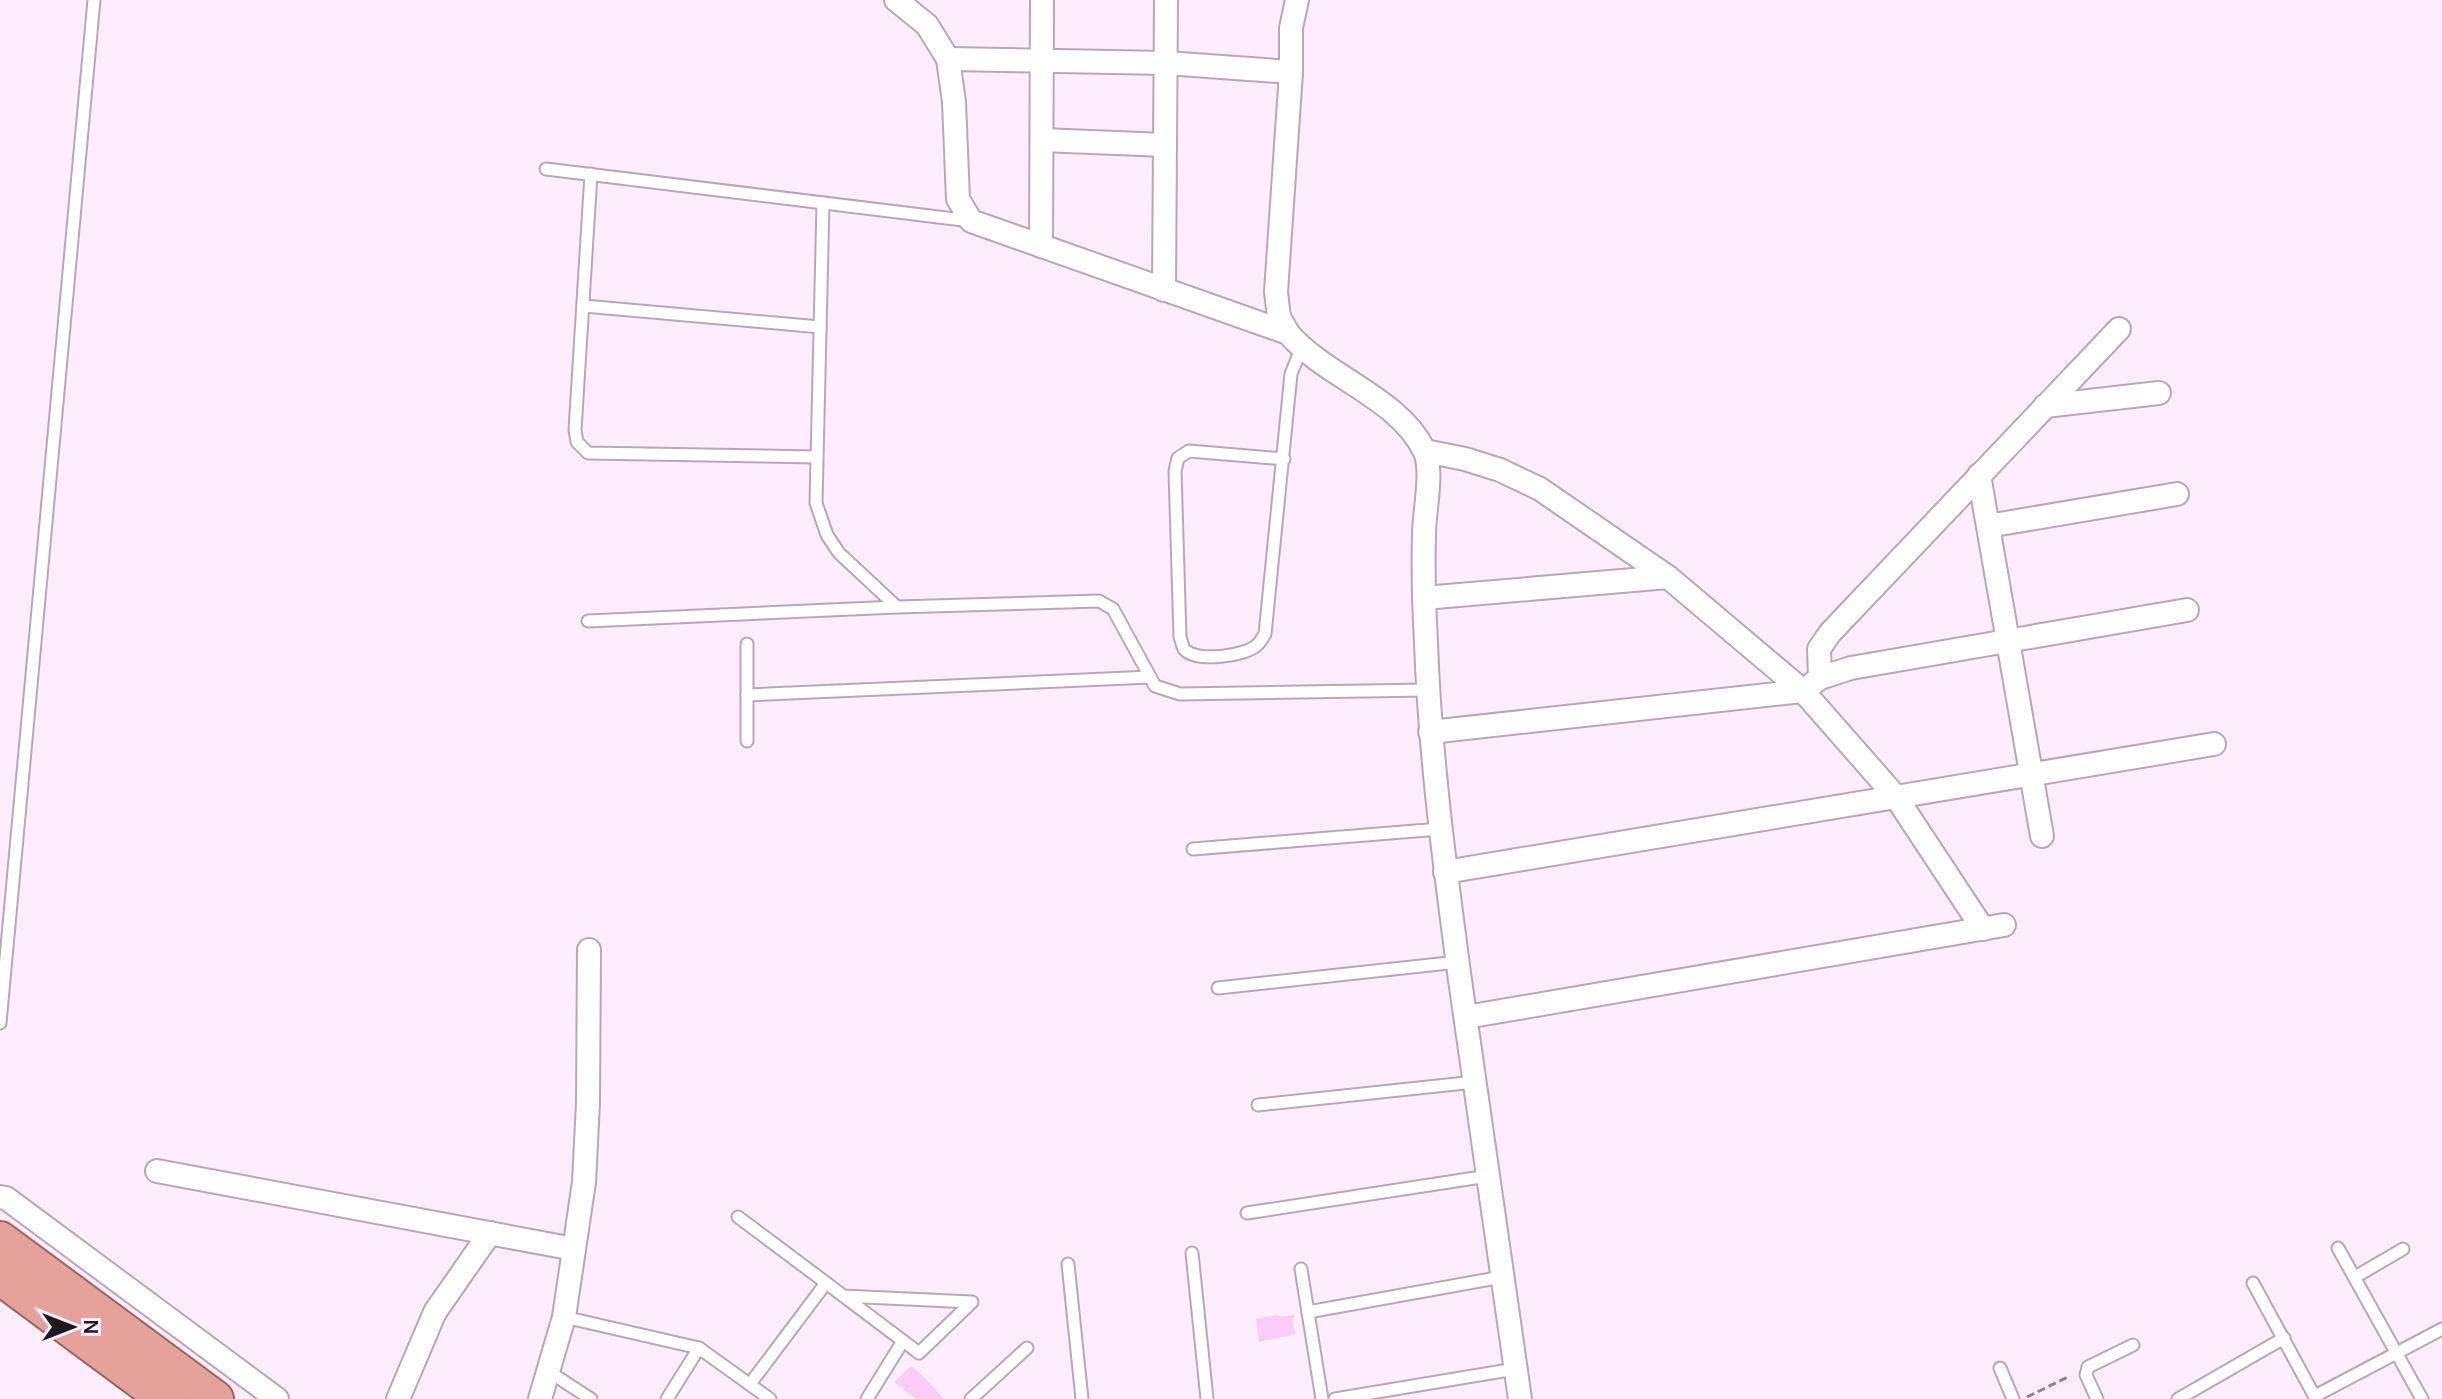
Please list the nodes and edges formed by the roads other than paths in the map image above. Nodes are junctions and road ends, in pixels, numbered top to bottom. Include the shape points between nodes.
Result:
1 (94, 0) edge
2 (896, 0) edge
3 (1042, 0) edge
4 (1166, 0) edge
5 (1297, 0) edge
6 (948, 59) junction
7 (1042, 61) junction
8 (1166, 63) junction
9 (1291, 72) junction
10 (1042, 140) junction
11 (1165, 145) junction
12 (546, 169) dead end
13 (591, 174) junction
14 (823, 203) junction
15 (953, 208) junction
16 (1041, 246) junction
17 (1164, 290) junction
18 (584, 306) junction
19 (820, 327) junction
20 (2119, 329) dead end
21 (1294, 341) junction
22 (2159, 393) dead end
23 (2045, 406) junction
24 (1425, 451) junction
25 (816, 457) junction
26 (1284, 459) junction
27 (1979, 475) junction
28 (2177, 494) dead end
29 (1988, 526) junction
30 (1668, 577) junction
31 (1424, 598) junction
32 (897, 607) junction
33 (2187, 610) dead end
34 (588, 621) dead end
35 (2008, 639) junction
36 (747, 644) dead end
37 (1150, 677) junction
38 (1812, 685) junction
39 (1427, 690) junction
40 (747, 695) junction
41 (1430, 732) junction
42 (747, 741) dead end
43 (2214, 744) dead end
44 (2031, 774) junction
45 (1896, 797) junction
46 (1440, 829) junction
47 (2042, 836) dead end
48 (1193, 849) dead end
49 (1445, 872) junction
50 (589, 950) dead end
51 (1458, 962) junction
52 (1218, 988) dead end
53 (1466, 1017) junction
54 (0, 1023) edge
55 (1475, 1082) junction
56 (1258, 1105) dead end
57 (157, 1171) dead end
58 (1488, 1176) junction
59 (0, 1197) edge
60 (1247, 1213) dead end
61 (738, 1217) dead end
62 (490, 1233) junction
63 (0, 1240) edge
64 (2338, 1248) dead end
65 (574, 1249) junction
66 (2403, 1249) dead end
67 (1192, 1253) dead end
68 (1068, 1264) dead end
69 (1301, 1269) dead end
70 (0, 1276) edge
71 (1502, 1277) junction
72 (2355, 1277) junction
73 (826, 1283) junction
74 (2253, 1283) dead end
75 (843, 1296) junction
76 (1308, 1312) junction
77 (564, 1317) junction
78 (2442, 1329) edge
79 (2284, 1338) junction
80 (903, 1341) junction
81 (2133, 1345) dead end
82 (699, 1348) junction
83 (1027, 1348) dead end
84 (2397, 1353) junction
85 (2000, 1368) dead end
86 (1515, 1369) junction
87 (548, 1371) junction
88 (750, 1384) junction
89 (2316, 1398) edge
90 (166, 1399) edge
91 (215, 1399) edge
92 (277, 1399) edge
93 (398, 1399) edge
94 (540, 1399) edge
95 (591, 1399) edge
96 (667, 1399) edge
97 (770, 1399) edge
98 (867, 1399) edge
99 (971, 1399) edge
100 (1082, 1399) edge
101 (1207, 1399) edge
102 (1322, 1399) edge
103 (1335, 1399) edge
104 (1520, 1399) edge
105 (2013, 1399) edge
106 (2097, 1399) edge
107 (2178, 1399) edge
108 (2422, 1399) edge

1 - 54 lane
2 - 6 street via 927,25
3 - 7 street
4 - 8 street
5 - 9 street
6 - 7 street
6 - 15 street via 954,102
7 - 8 street
7 - 10 street
8 - 9 street
8 - 11 street
9 - 21 street via 1276,292 1279,317
10 - 11 street
10 - 16 street
11 - 17 street
12 - 13 lane
13 - 14 lane
13 - 18 lane
14 - 15 lane
14 - 19 lane
15 - 16 street via 971,221
16 - 17 street
17 - 21 street
18 - 19 lane
18 - 25 lane via 575,430 577,442 588,453
19 - 25 lane
20 - 23 street
21 - 24 street via 1384,405
21 - 26 lane
22 - 23 street
23 - 27 street
24 - 30 street via 1500,470 1540,489
24 - 31 street
25 - 32 lane via 816,503 827,535
26 - 26 lane via 1265,634 1256,647 1229,655 1192,655 1180,637 1178,458 1189,451
27 - 29 street
27 - 38 street via 1830,633 1819,649
28 - 29 street
29 - 35 street
30 - 31 street
30 - 38 street
31 - 39 street
32 - 34 lane
32 - 37 lane via 1099,601 1113,609
33 - 35 street
35 - 38 street via 1851,668
35 - 44 street
36 - 40 lane
37 - 39 lane via 1155,686 1180,694
37 - 40 lane
38 - 41 street
38 - 45 street
39 - 41 street
40 - 42 lane
41 - 46 street
43 - 44 street
44 - 45 street
44 - 47 street
45 - 49 street
45 - 53 street via 1994,927
46 - 48 lane
46 - 49 street
49 - 51 street
50 - 65 street via 588,1103
51 - 52 lane
51 - 53 street
53 - 55 street
55 - 56 lane
55 - 58 street
57 - 62 street
58 - 60 lane
58 - 71 street
59 - 92 street
61 - 73 lane
62 - 65 street
62 - 93 street via 435,1312
63 - 91 highway
64 - 72 lane
65 - 77 street
66 - 72 lane
67 - 101 lane
68 - 100 lane
69 - 76 lane
70 - 90 highway
71 - 76 lane
71 - 86 street
72 - 84 lane
73 - 75 lane
73 - 88 lane
74 - 79 lane
75 - 80 lane
75 - 80 lane via 972,1302 919,1353
76 - 102 lane
77 - 82 lane
77 - 87 street
78 - 84 lane
79 - 89 lane
79 - 107 lane
80 - 98 lane
81 - 106 lane via 2088,1367 2086,1375
82 - 88 lane
82 - 96 lane
83 - 99 lane
84 - 89 lane
84 - 108 lane
85 - 105 lane
86 - 103 lane
86 - 104 street
87 - 94 street
87 - 95 lane
88 - 97 lane

